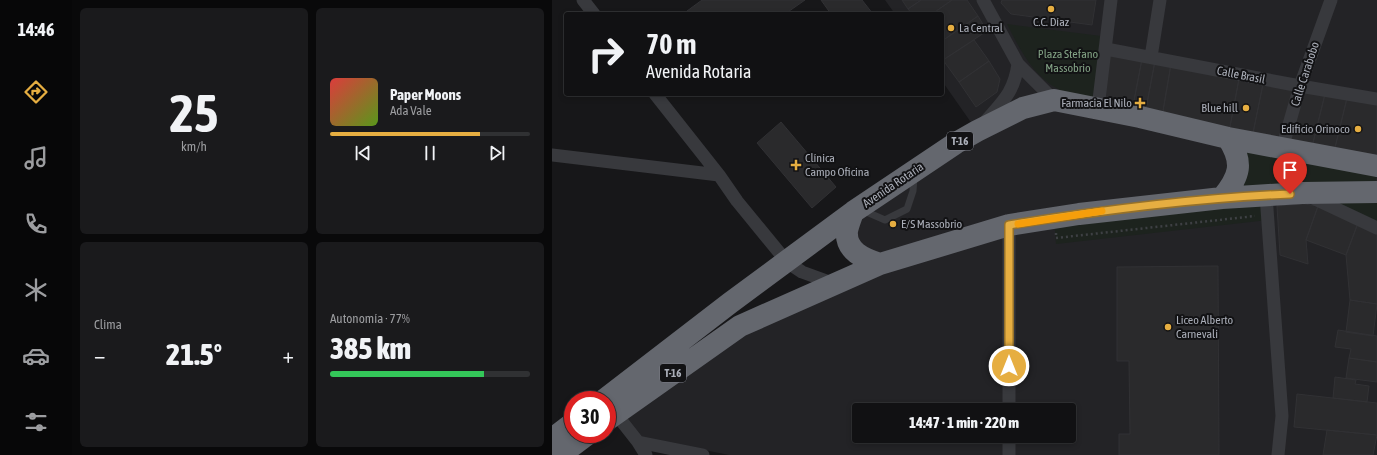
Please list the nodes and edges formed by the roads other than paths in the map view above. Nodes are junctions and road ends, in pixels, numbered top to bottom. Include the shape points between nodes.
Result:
1 (583, 0) edge
2 (984, 0) edge
3 (1110, 0) edge
4 (1160, 0) edge
5 (1331, 0) edge
6 (592, 12) edge
7 (1106, 48) junction
8 (1151, 57) junction
9 (1018, 64) junction
10 (1300, 86) junction
11 (657, 96) edge
12 (1377, 99) edge
13 (1054, 100) junction
14 (1098, 108) junction
15 (977, 130) junction
16 (1228, 138) junction
17 (1282, 149) junction
18 (552, 155) edge
19 (1377, 166) edge
20 (719, 175) junction
21 (1377, 192) edge
22 (1302, 193) junction
23 (1266, 195) junction
24 (1222, 198) junction
25 (856, 210) junction
26 (1009, 225) junction
27 (1377, 228) edge
28 (787, 262) junction
29 (880, 264) junction
30 (835, 284) junction
31 (1009, 403) edge
32 (616, 405) edge
33 (616, 406) edge
34 (616, 418) edge
35 (564, 430) edge
36 (552, 439) edge
37 (638, 442) junction
38 (576, 443) edge
39 (1009, 443) edge
40 (560, 455) edge
41 (646, 455) edge
42 (703, 455) edge
43 (1009, 455) edge
44 (1278, 455) edge

1 - 6 street
2 - 9 street
3 - 7 street
4 - 8 street
5 - 10 street, Calle Carabobo
7 - 8 street, Calle Brasil
7 - 14 street
8 - 10 street, Calle Brasil
9 - 13 street
9 - 15 street via 1016,78 1010,91
10 - 12 street, Calle Brasil
10 - 17 street, Calle Carabobo
11 - 20 street
13 - 14 highway, Avenida Rotaria / T-16
13 - 15 highway, Avenida Rotaria / T-16 via 1024,108
14 - 16 highway, Avenida Rotaria / T-16
15 - 25 highway, Avenida Rotaria / T-16
16 - 17 highway, T-16
16 - 24 highway via 1238,155 1238,173
17 - 19 highway, T-16
18 - 20 street
20 - 28 street
21 - 22 highway, T-16
22 - 23 highway, T-16
22 - 27 street
23 - 24 highway, T-16
23 - 44 street via 1282,416
24 - 26 highway, T-16 via 1079,214
25 - 28 highway, Avenida Rotaria / T-16
25 - 29 highway via 847,231 848,244 856,253
26 - 29 highway, T-16
26 - 31 street
28 - 30 street via 802,272
28 - 32 highway, Avenida Rotaria / T-16 via 730,303
29 - 30 highway, T-16
30 - 33 highway, T-16 via 740,326
34 - 37 street
35 - 36 highway
37 - 41 street
37 - 42 street
38 - 40 highway
39 - 43 street

